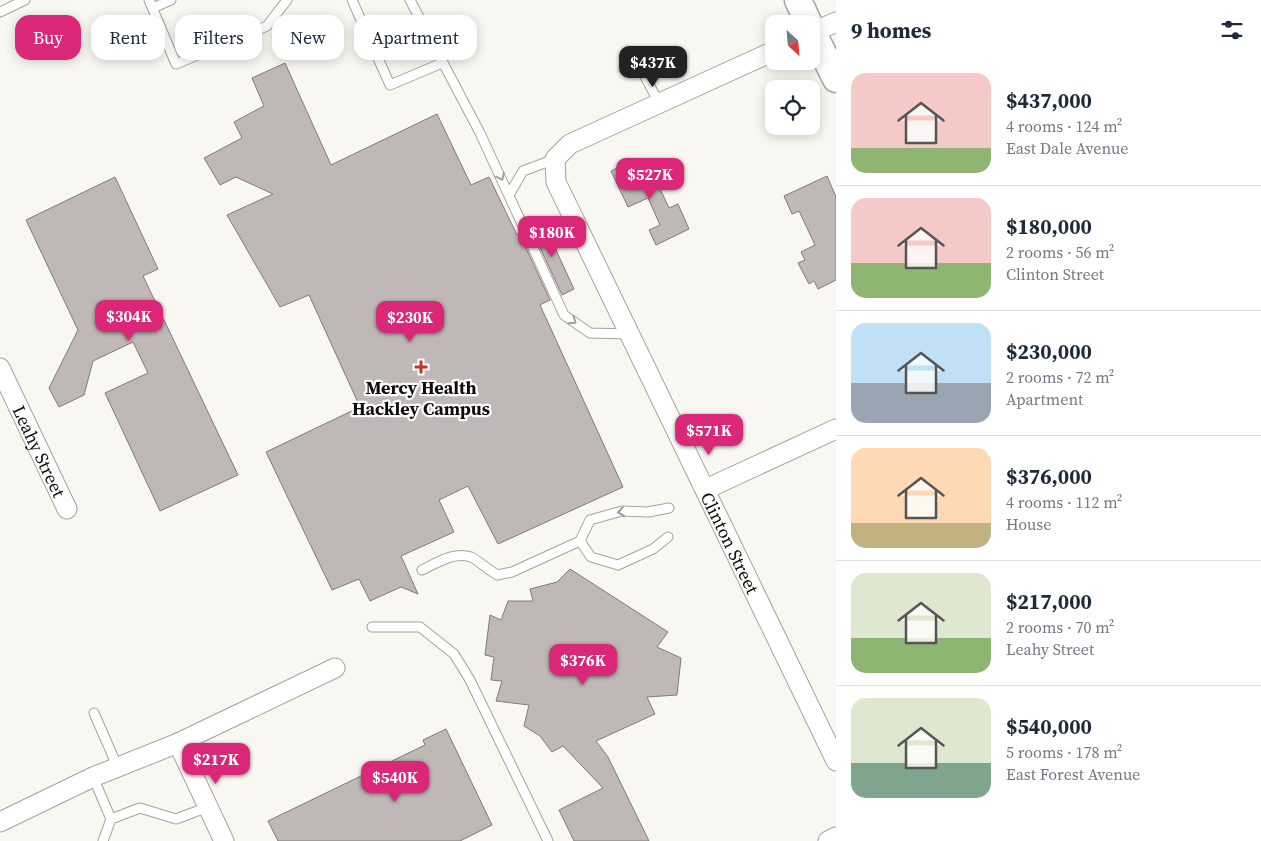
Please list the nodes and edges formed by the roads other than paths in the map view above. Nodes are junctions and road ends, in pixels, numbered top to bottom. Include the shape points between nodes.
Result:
1 (25, 0) edge
2 (171, 0) edge
3 (287, 0) edge
4 (352, 0) edge
5 (410, 0) edge
6 (798, 0) edge
7 (151, 4) edge
8 (0, 12) edge
9 (808, 15) edge
10 (820, 38) edge
11 (765, 54) edge
12 (442, 62) junction
13 (641, 69) dead end
14 (836, 79) edge
15 (659, 103) junction
16 (555, 159) junction
17 (509, 195) junction
18 (630, 334) junction
19 (0, 368) edge
20 (836, 429) edge
21 (706, 489) junction
22 (669, 508) dead end
23 (67, 509) dead end
24 (668, 537) dead end
25 (580, 541) junction
26 (422, 570) dead end
27 (372, 627) dead end
28 (335, 668) dead end
29 (94, 713) dead end
30 (178, 743) junction
31 (836, 761) edge
32 (118, 768) junction
33 (93, 777) junction
34 (208, 807) junction
35 (111, 819) junction
36 (0, 822) edge
37 (836, 837) edge
38 (104, 841) edge
39 (224, 841) edge
40 (548, 841) edge
41 (828, 841) edge

1 - 8 lane
2 - 7 lane
3 - 7 lane via 267,26 176,64
4 - 12 lane via 390,86
5 - 12 lane
6 - 9 street
10 - 14 street
11 - 15 street
12 -> 17 lane
13 - 15 lane
15 - 16 street via 570,144
16 - 17 lane via 523,171
16 - 18 street, Clinton Street via 556,182
17 -> 18 lane via 564,315 590,333
18 - 21 street, Clinton Street
19 - 23 street, Leahy Street
20 - 21 street
21 - 31 street, Clinton Street
22 -> 25 lane via 648,512 622,511 590,520
24 - 25 lane via 618,565 591,558
25 - 26 lane via 497,576 473,557 456,555
27 - 40 lane via 420,627 454,654 470,680
28 - 30 street
29 - 32 lane
30 - 32 street
30 - 34 street
32 - 33 street
33 - 35 lane
33 - 36 street
34 - 35 lane via 176,819 140,808
34 - 39 street
35 - 38 lane
37 - 41 street

